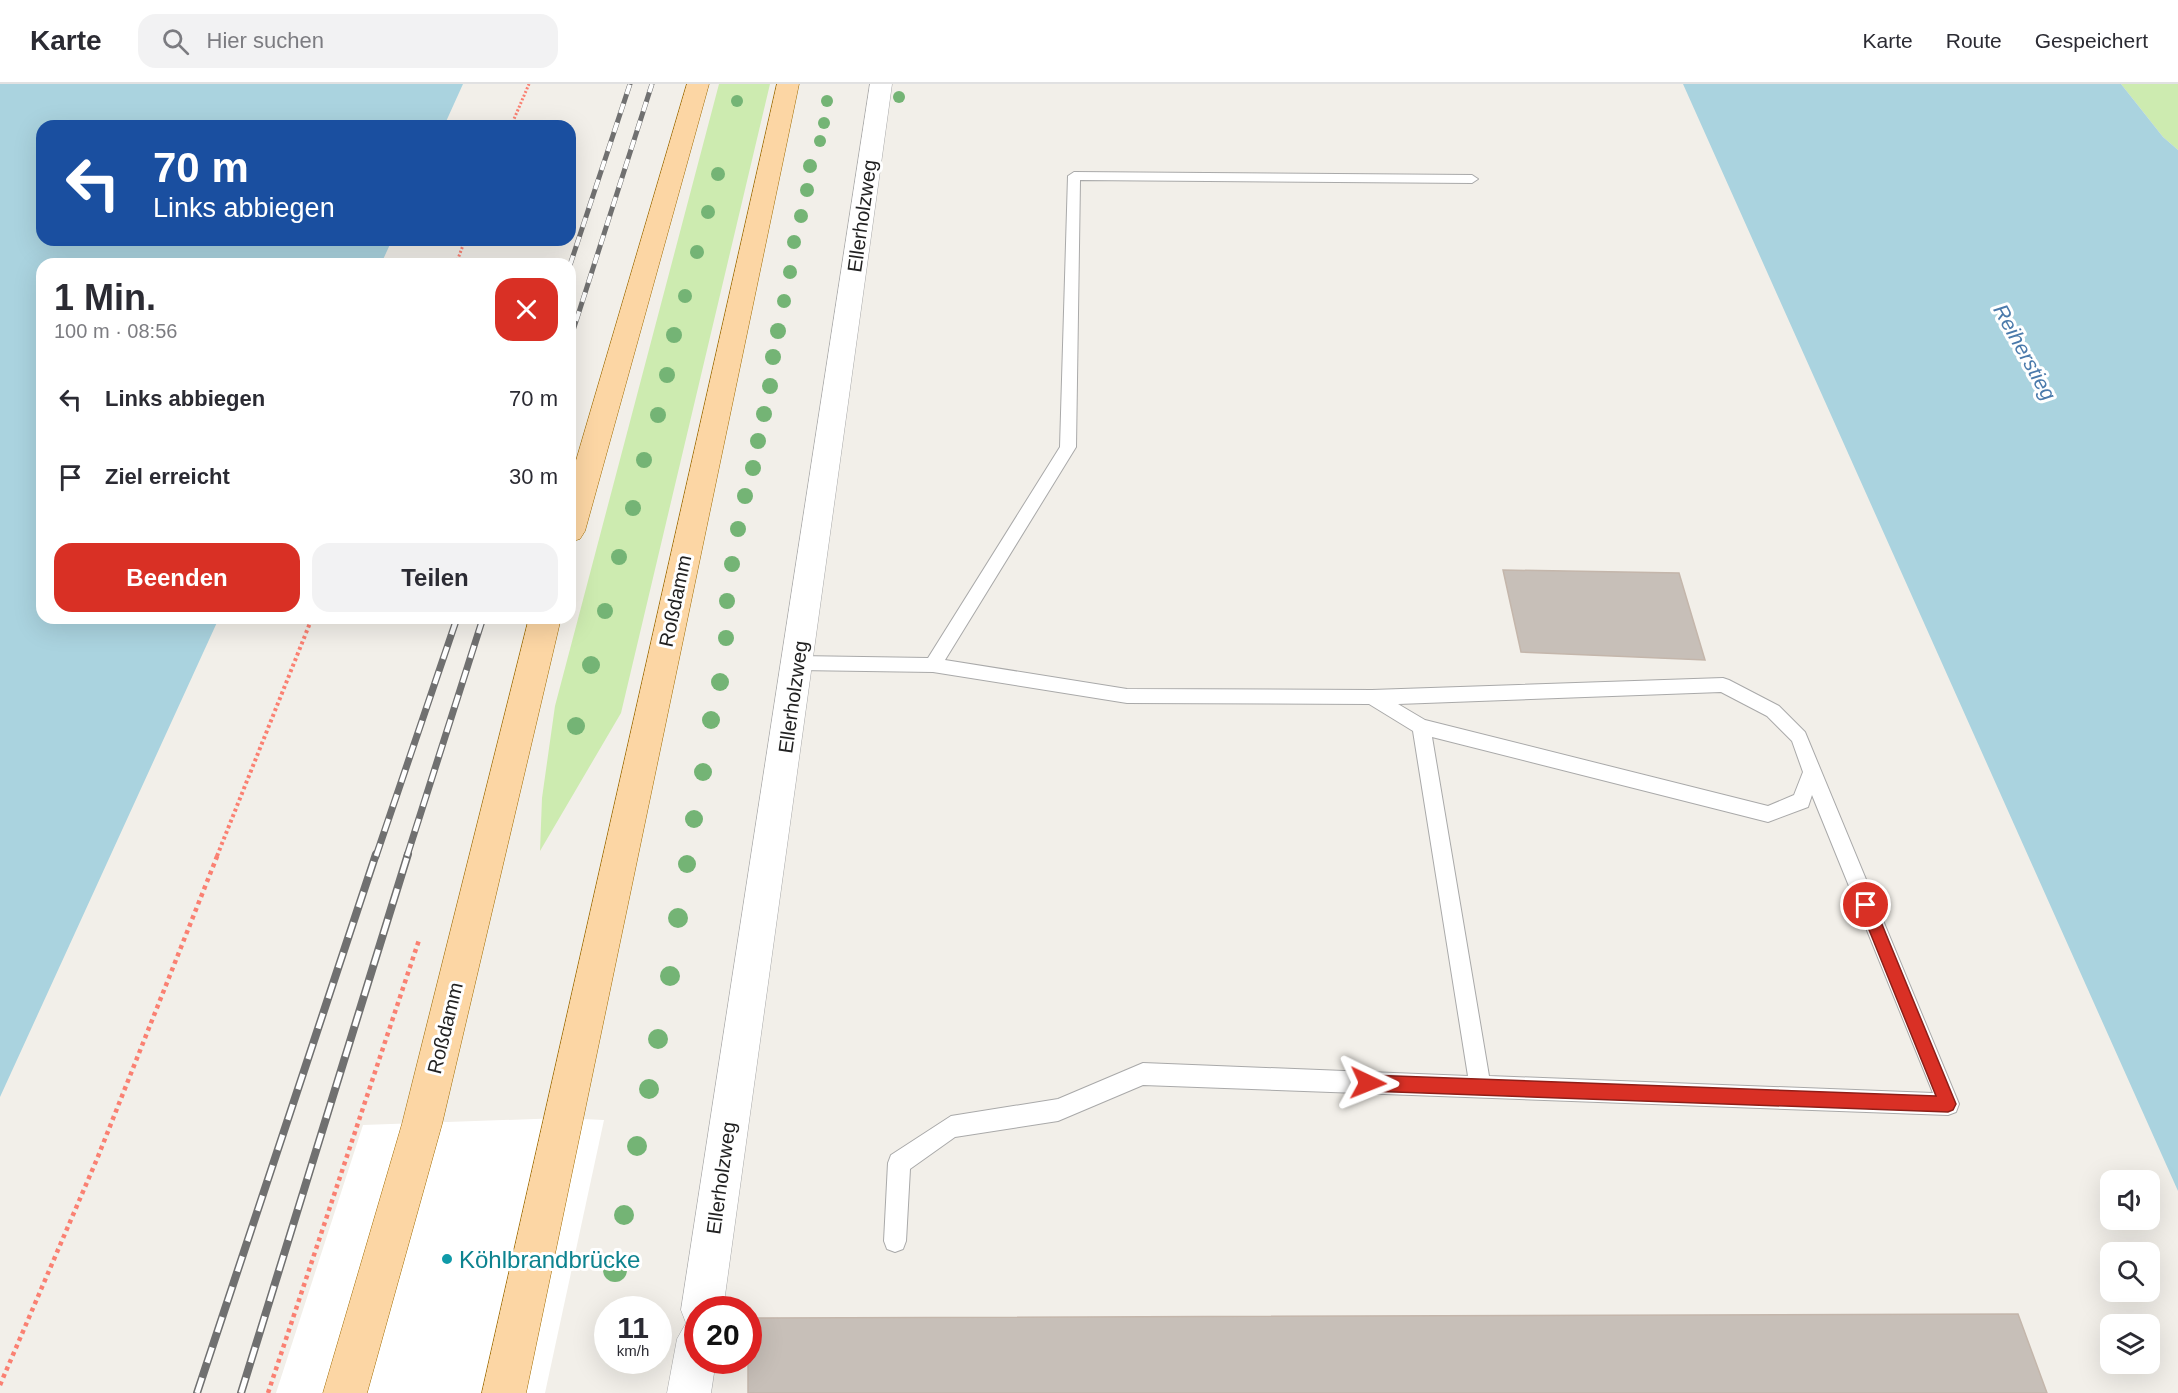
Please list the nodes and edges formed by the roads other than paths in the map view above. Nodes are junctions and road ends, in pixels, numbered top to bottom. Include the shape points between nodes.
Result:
1 (698, 84) edge
2 (788, 84) edge
3 (881, 84) edge
4 (1472, 179) dead end
5 (576, 510) edge
6 (544, 624) edge
7 (798, 663) junction
8 (933, 665) junction
9 (1372, 697) junction
10 (1421, 727) junction
11 (1812, 772) junction
12 (1480, 1087) junction
13 (895, 1240) dead end
14 (704, 1296) edge
15 (692, 1374) edge
16 (345, 1393) edge
17 (504, 1393) edge
18 (689, 1393) edge

1 - 5 main road
2 - 17 main road, Roßdamm
3 - 7 street, Ellerholzweg
4 - 8 lane via 1074,176 1068,447
6 - 16 main road, Roßdamm via 422,1124
7 - 8 lane
7 - 14 street, Ellerholzweg
8 - 9 lane via 1128,696
9 - 10 lane
9 - 11 lane via 1723,685 1773,711 1799,737
10 - 11 lane via 1768,814 1801,801
10 - 12 lane
11 - 12 lane via 1948,1104
12 - 13 lane via 1143,1074 1058,1110 951,1127 899,1163
15 - 18 street

